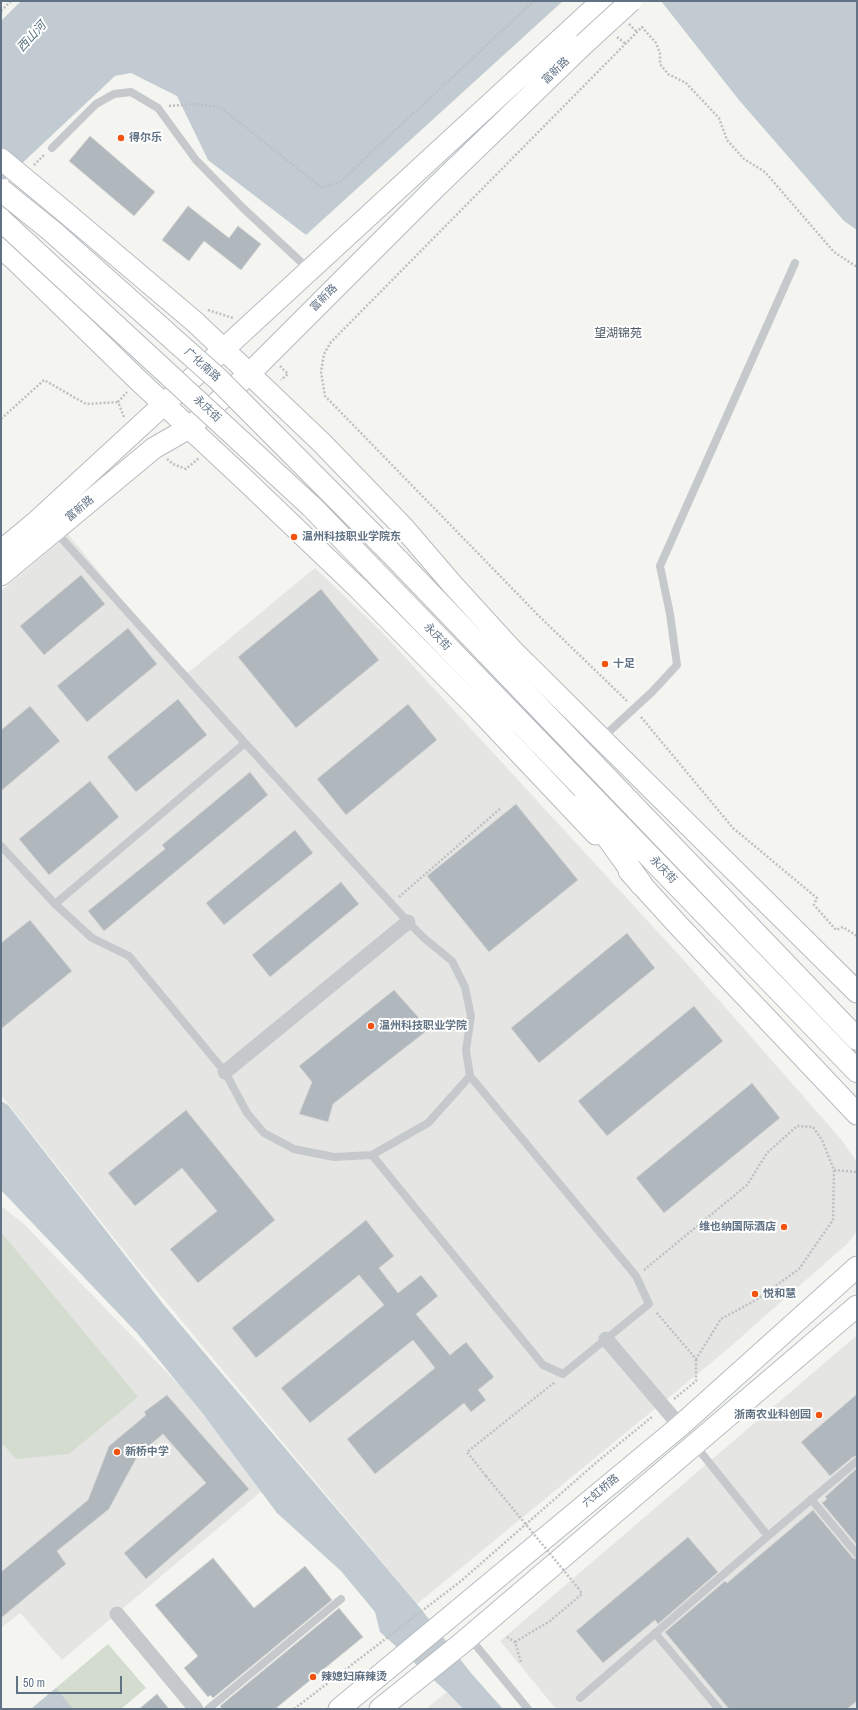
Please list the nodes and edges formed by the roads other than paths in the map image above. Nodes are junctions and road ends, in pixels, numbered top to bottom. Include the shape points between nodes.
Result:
1 (602, 1) edge
2 (631, 1) edge
3 (578, 36) junction
4 (52, 148) dead end
5 (8, 165) edge
6 (1, 190) edge
7 (1, 220) edge
8 (1, 248) edge
9 (300, 261) dead end
10 (796, 263) dead end
11 (223, 349) junction
12 (250, 373) junction
13 (163, 404) junction
14 (189, 428) junction
15 (54, 530) junction
16 (1, 551) edge
17 (1, 575) edge
18 (536, 739) junction
19 (602, 739) junction
20 (245, 743) junction
21 (1, 846) edge
22 (641, 884) junction
23 (55, 904) junction
24 (408, 922) junction
25 (857, 992) edge
26 (857, 1038) edge
27 (857, 1071) edge
28 (225, 1072) junction
29 (470, 1076) junction
30 (857, 1114) edge
31 (372, 1154) junction
32 (857, 1267) edge
33 (857, 1306) edge
34 (606, 1339) junction
35 (680, 1426) junction
36 (695, 1444) junction
37 (857, 1461) edge
38 (811, 1499) junction
39 (768, 1536) junction
40 (857, 1554) edge
41 (341, 1599) dead end
42 (117, 1614) dead end
43 (655, 1633) junction
44 (466, 1640) junction
45 (580, 1698) dead end
46 (196, 1709) edge
47 (208, 1709) edge
48 (339, 1709) edge
49 (380, 1709) edge
50 (528, 1709) edge
51 (719, 1709) edge

1 - 3 main road, 富新路
2 - 3 main road, 富新路, bridge
3 - 11 main road, 富新路
3 - 12 main road, 富新路 via 435,188
4 - 9 lane via 96,104 114,94 131,92 158,108 196,160
5 - 11 main road via 195,322
6 - 26 main road, 广化南路, bridge via 53,232 218,379 390,552
7 - 18 main road, 永庆街, bridge via 312,507
8 - 13 main road
10 - 19 lane via 660,566 677,665
11 - 12 main road
11 - 13 main road, 富新路
12 - 14 main road, 富新路
12 - 19 main road via 333,454 404,528 513,651
13 - 14 main road
13 - 16 main road, 富新路
14 - 15 main road, 富新路 via 154,448
14 - 22 main road via 385,615 494,726
15 - 17 main road, 富新路
15 - 20 lane
18 - 22 main road
18 - 27 main road, 永庆街
19 - 25 main road
20 - 23 lane
20 - 24 lane
21 - 23 lane
22 - 30 main road
23 - 28 lane via 92,938 129,956
24 - 28 street
24 - 29 lane via 452,961 465,988 471,1016 466,1050
28 - 31 lane via 247,1113 264,1133 294,1149 327,1156
29 - 31 lane via 428,1123
29 - 34 lane via 636,1276 649,1304
31 - 34 lane via 543,1365 563,1374
32 - 35 main road, 六虹桥路
33 - 36 main road
34 - 35 street
35 - 48 main road, 六虹桥路
36 - 39 lane
36 - 44 main road
37 - 38 lane
38 - 39 lane
38 - 40 lane
39 - 43 lane
41 - 47 lane
42 - 46 street
43 - 45 lane
43 - 51 lane
44 - 49 main road
44 - 50 lane

